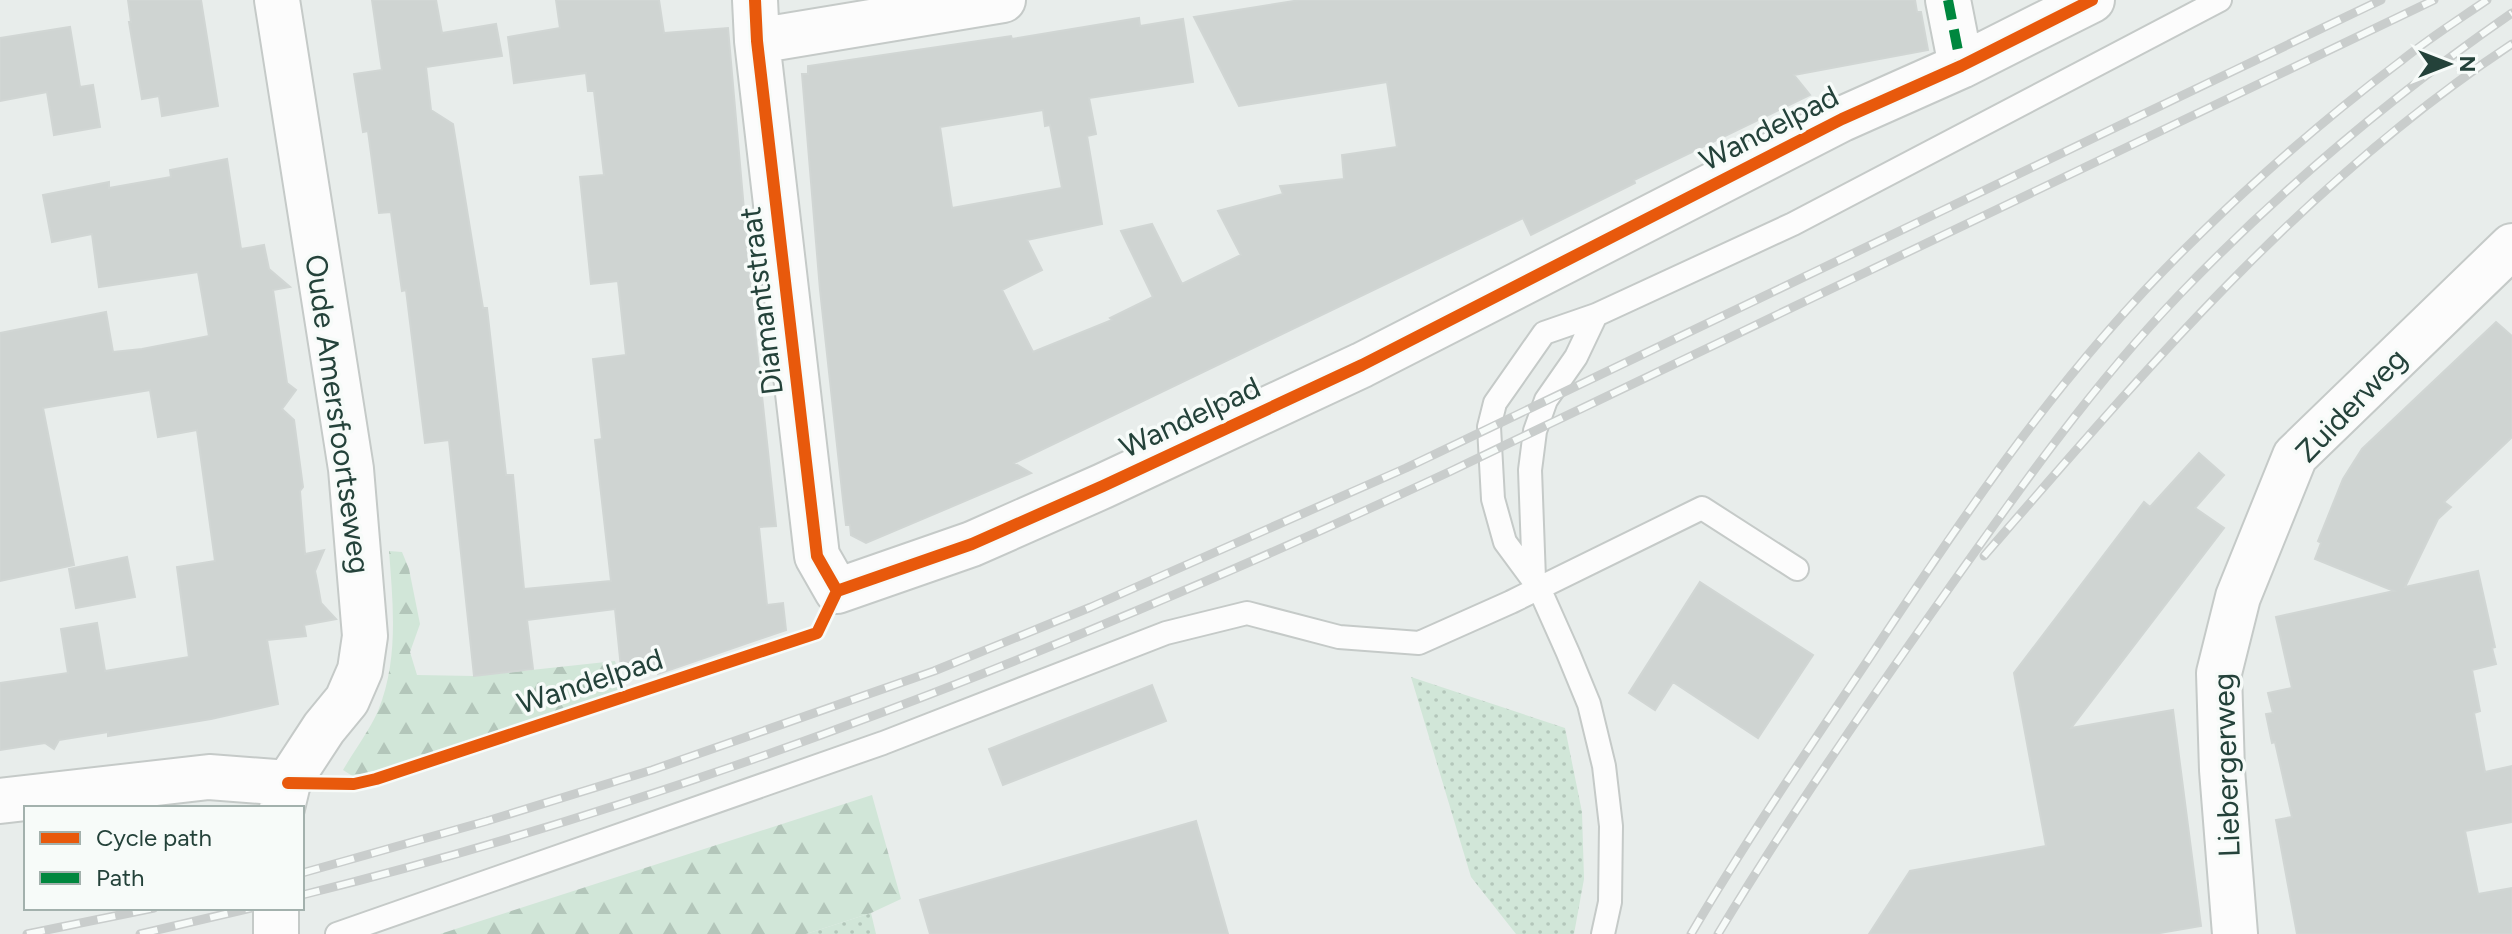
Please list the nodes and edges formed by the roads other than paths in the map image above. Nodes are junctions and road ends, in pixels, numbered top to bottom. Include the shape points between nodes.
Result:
1 (277, 0) edge
2 (1003, 0) edge
3 (1948, 0) edge
4 (2092, 0) edge
5 (2220, 0) edge
6 (756, 20) edge
7 (1961, 66) junction
8 (2512, 246) edge
9 (1596, 315) junction
10 (1797, 569) dead end
11 (1536, 584) junction
12 (837, 591) joint
13 (2238, 597) joint
14 (285, 796) edge
15 (0, 801) edge
16 (276, 910) edge
17 (276, 934) edge
18 (337, 934) edge
19 (1603, 934) edge
20 (2235, 934) edge

1 - 14 street, Oude Amersfoortseweg via 351,469 365,636 360,670 347,700 324,728
2 - 6 street
3 - 7 street
4 - 7 street, Wandelpad
5 - 9 lane via 1793,224
6 - 12 street, Diamantstraat via 817,556
7 - 12 street, Wandelpad via 1842,119 1318,385 972,544
8 - 13 street, Zuiderweg via 2295,456
9 - 11 lane via 1576,357 1546,400 1535,431 1530,470
9 - 11 lane via 1544,333 1495,403 1489,427 1493,499 1505,542
10 - 11 lane via 1702,508
11 - 18 lane via 1419,643 1339,637 1247,613 1166,633 883,743
11 - 19 lane via 1589,704 1604,766 1611,841 1610,902
13 - 20 street, Liebergerweg via 2219,673
14 - 15 street via 209,777
16 - 17 street

